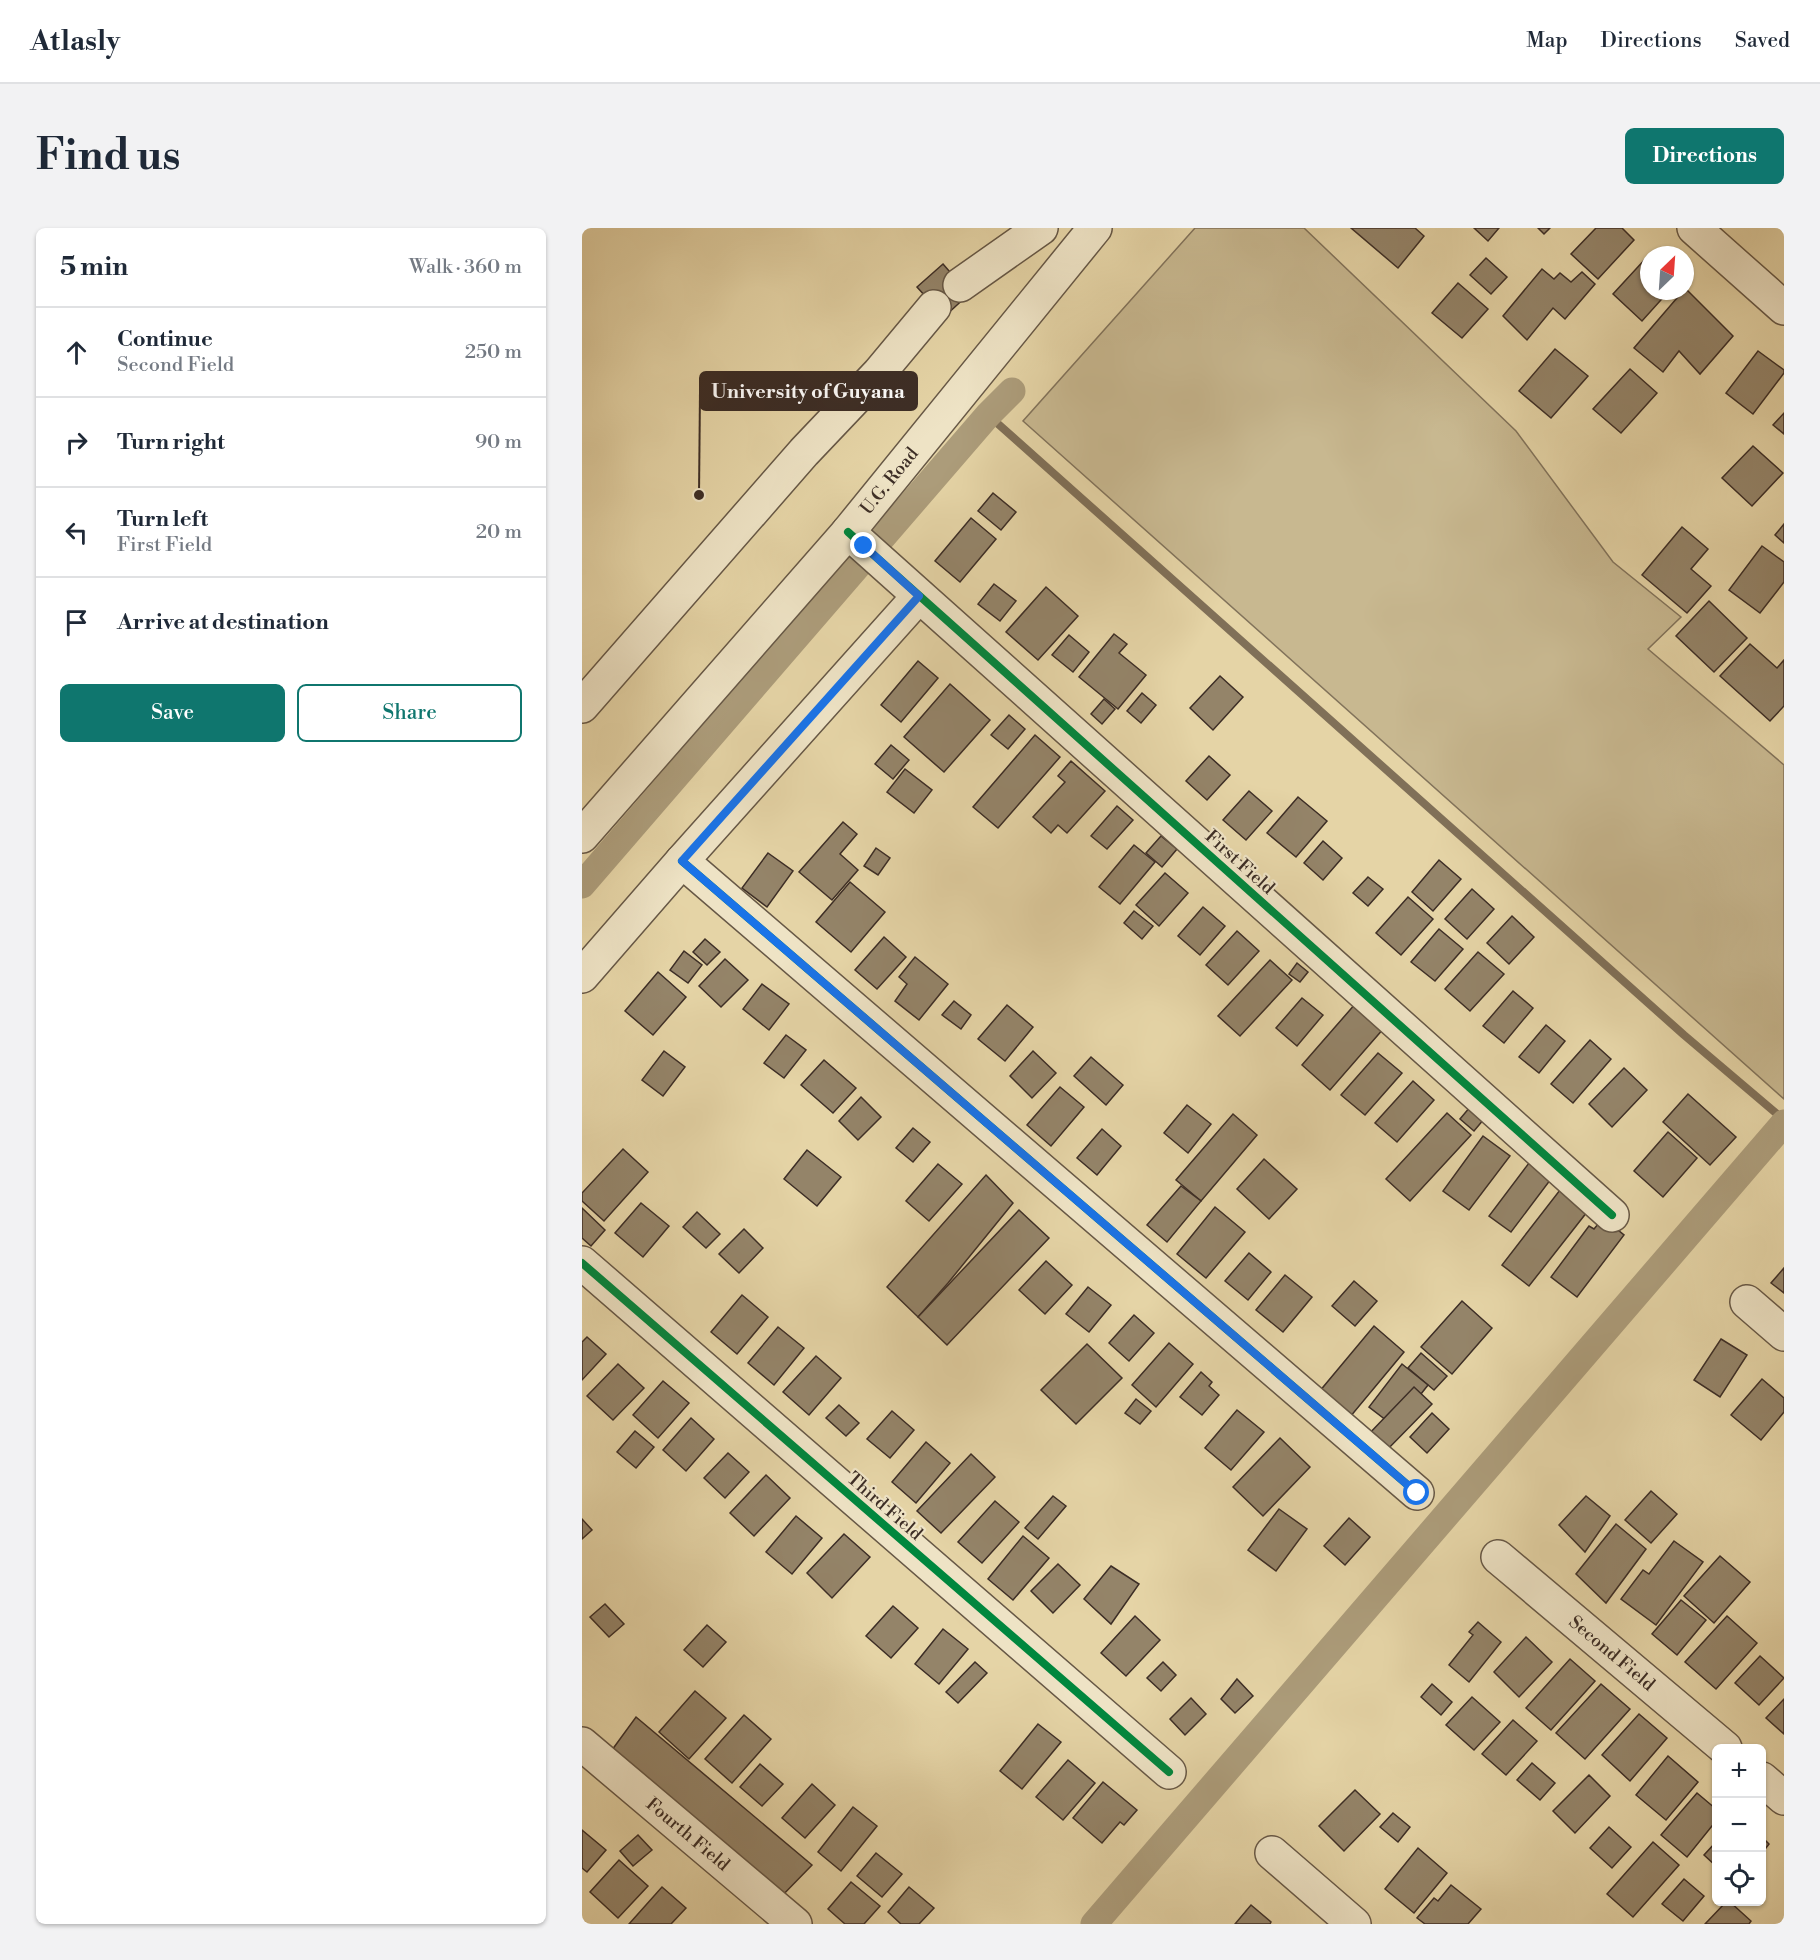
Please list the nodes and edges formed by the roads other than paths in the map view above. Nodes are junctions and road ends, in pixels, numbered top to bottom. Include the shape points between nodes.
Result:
1 (1041, 228) edge
2 (1095, 228) edge
3 (1694, 228) edge
4 (960, 285) dead end
5 (934, 307) dead end
6 (1784, 308) edge
7 (856, 539) junction
8 (919, 596) junction
9 (582, 706) edge
10 (582, 836) edge
11 (682, 861) junction
12 (582, 976) edge
13 (1612, 1215) dead end
14 (582, 1263) edge
15 (1747, 1302) dead end
16 (1784, 1334) edge
17 (1417, 1493) dead end
18 (1498, 1557) dead end
19 (582, 1744) edge
20 (1719, 1744) edge
21 (1169, 1772) dead end
22 (1766, 1783) edge
23 (1784, 1798) edge
24 (1272, 1853) dead end
25 (795, 1924) edge
26 (1354, 1924) edge

1 - 4 street
2 - 7 street, U.G. Road
3 - 6 street
5 - 9 street
7 - 8 street, First Field
7 - 10 street, U.G. Road
8 - 11 street
8 - 13 street, First Field
11 - 12 street
11 - 17 street
14 - 21 street, Third Field
15 - 16 street
18 - 20 street, Second Field
19 - 25 street, Fourth Field
22 - 23 street
24 - 26 street

